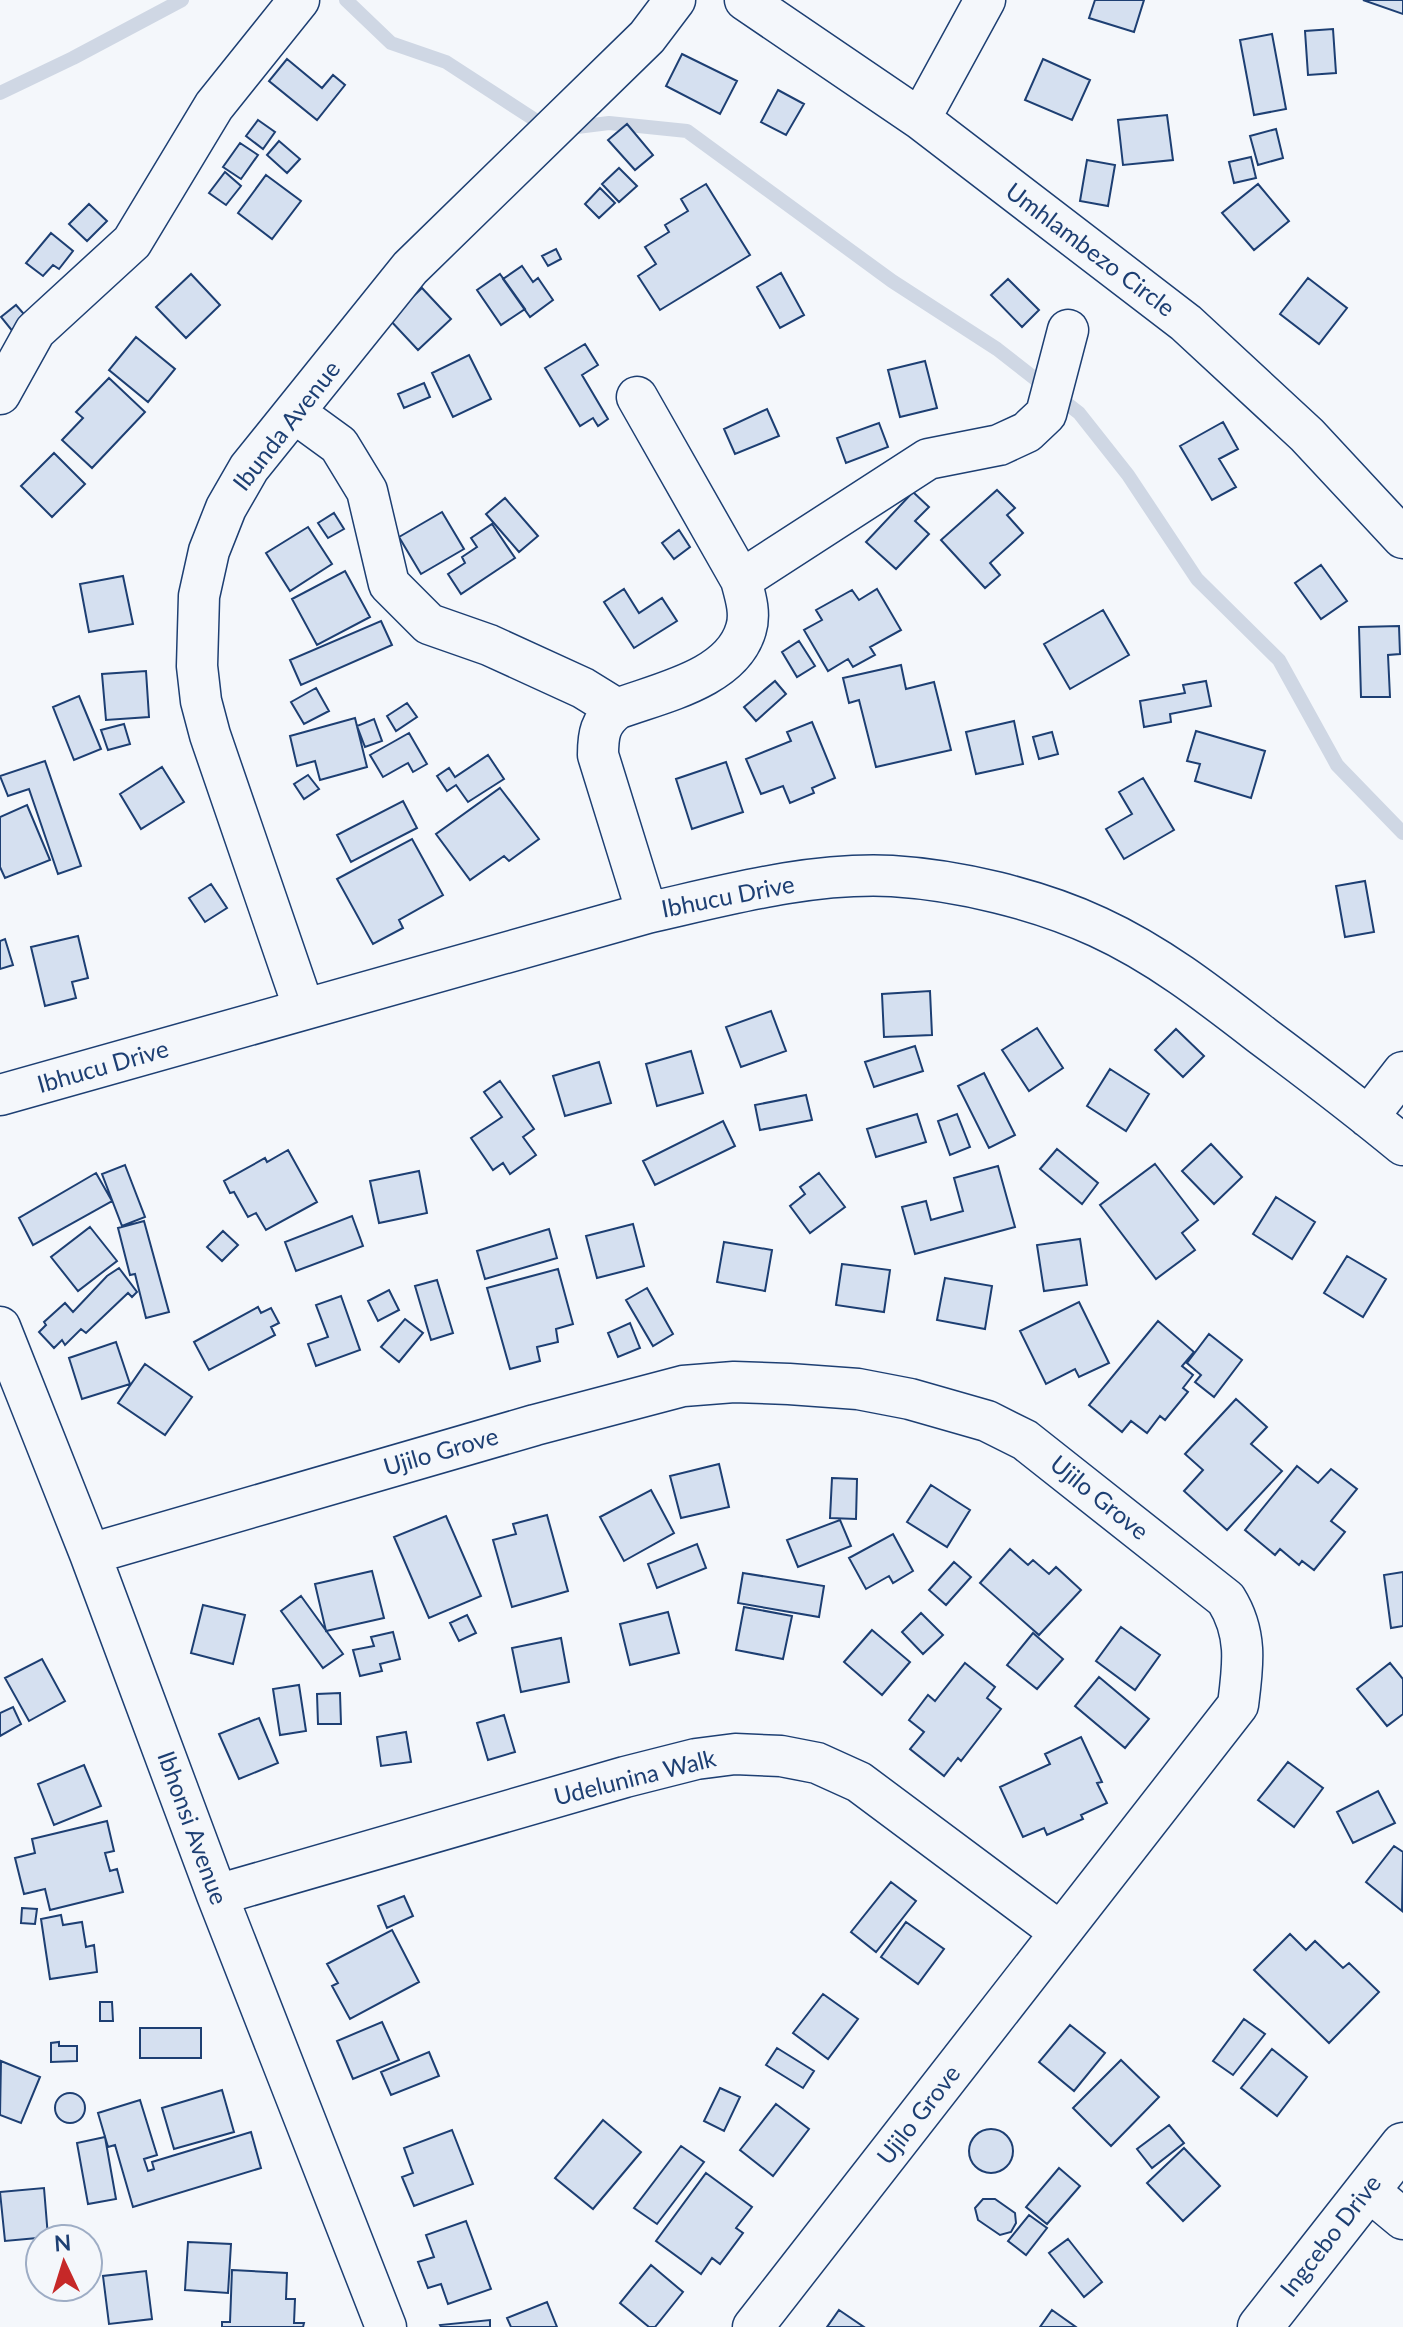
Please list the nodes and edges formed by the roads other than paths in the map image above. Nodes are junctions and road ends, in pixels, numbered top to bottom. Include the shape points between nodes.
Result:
1 (299, 0) edge
2 (675, 0) edge
3 (745, 0) edge
4 (985, 0) edge
5 (920, 119) junction
6 (1068, 330) dead end
7 (0, 394) edge
8 (637, 397) dead end
9 (295, 413) junction
10 (1403, 538) edge
11 (741, 580) junction
12 (617, 709) junction
13 (647, 913) junction
14 (304, 1009) junction
15 (1403, 1072) edge
16 (0, 1095) edge
17 (1368, 1117) junction
18 (1403, 1145) edge
19 (0, 1327) edge
20 (90, 1554) junction
21 (217, 1895) junction
22 (1060, 1932) junction
23 (1403, 2145) edge
24 (1368, 2190) junction
25 (1403, 2219) edge
26 (386, 2327) edge
27 (753, 2327) edge
28 (1260, 2327) edge

1 - 7 street via 214,106 132,242 35,331
2 - 9 street, Ibunda Avenue via 647,37 410,268
3 - 5 street, Umhlambezo Circle
4 - 5 street
5 - 10 street, Umhlambezo Circle via 1186,323 1307,435
6 - 11 street via 1046,414 1027,432 999,445 928,459
8 - 11 street
9 - 12 street via 339,445 367,491 389,584 429,624 543,669
9 - 14 street, Ibunda Avenue via 249,468 226,508 209,551 196,630 201,701 210,735
11 - 12 street via 747,629 726,661 709,675
12 - 13 street via 601,725 598,755
13 - 14 street, Ibhucu Drive
13 - 17 street, Ibhucu Drive via 746,890 838,878 892,876 1010,897 1097,927 1190,980
14 - 16 street, Ibhucu Drive
15 - 17 street
17 - 18 street, Ibhucu Drive
19 - 20 street, Ibhonsi Avenue
20 - 21 street, Ibhonsi Avenue
20 - 22 street, Ujilo Grove via 683,1386 734,1382 858,1389 987,1421 1025,1440 1211,1584 1238,1618 1242,1635 1238,1705
21 - 22 street, Udelunina Walk via 696,1759 781,1756 817,1763 859,1782
21 - 26 street, Ibhonsi Avenue
22 - 27 street, Ujilo Grove
23 - 24 main road, Ingcebo Drive
24 - 25 street
24 - 28 main road, Ingcebo Drive

